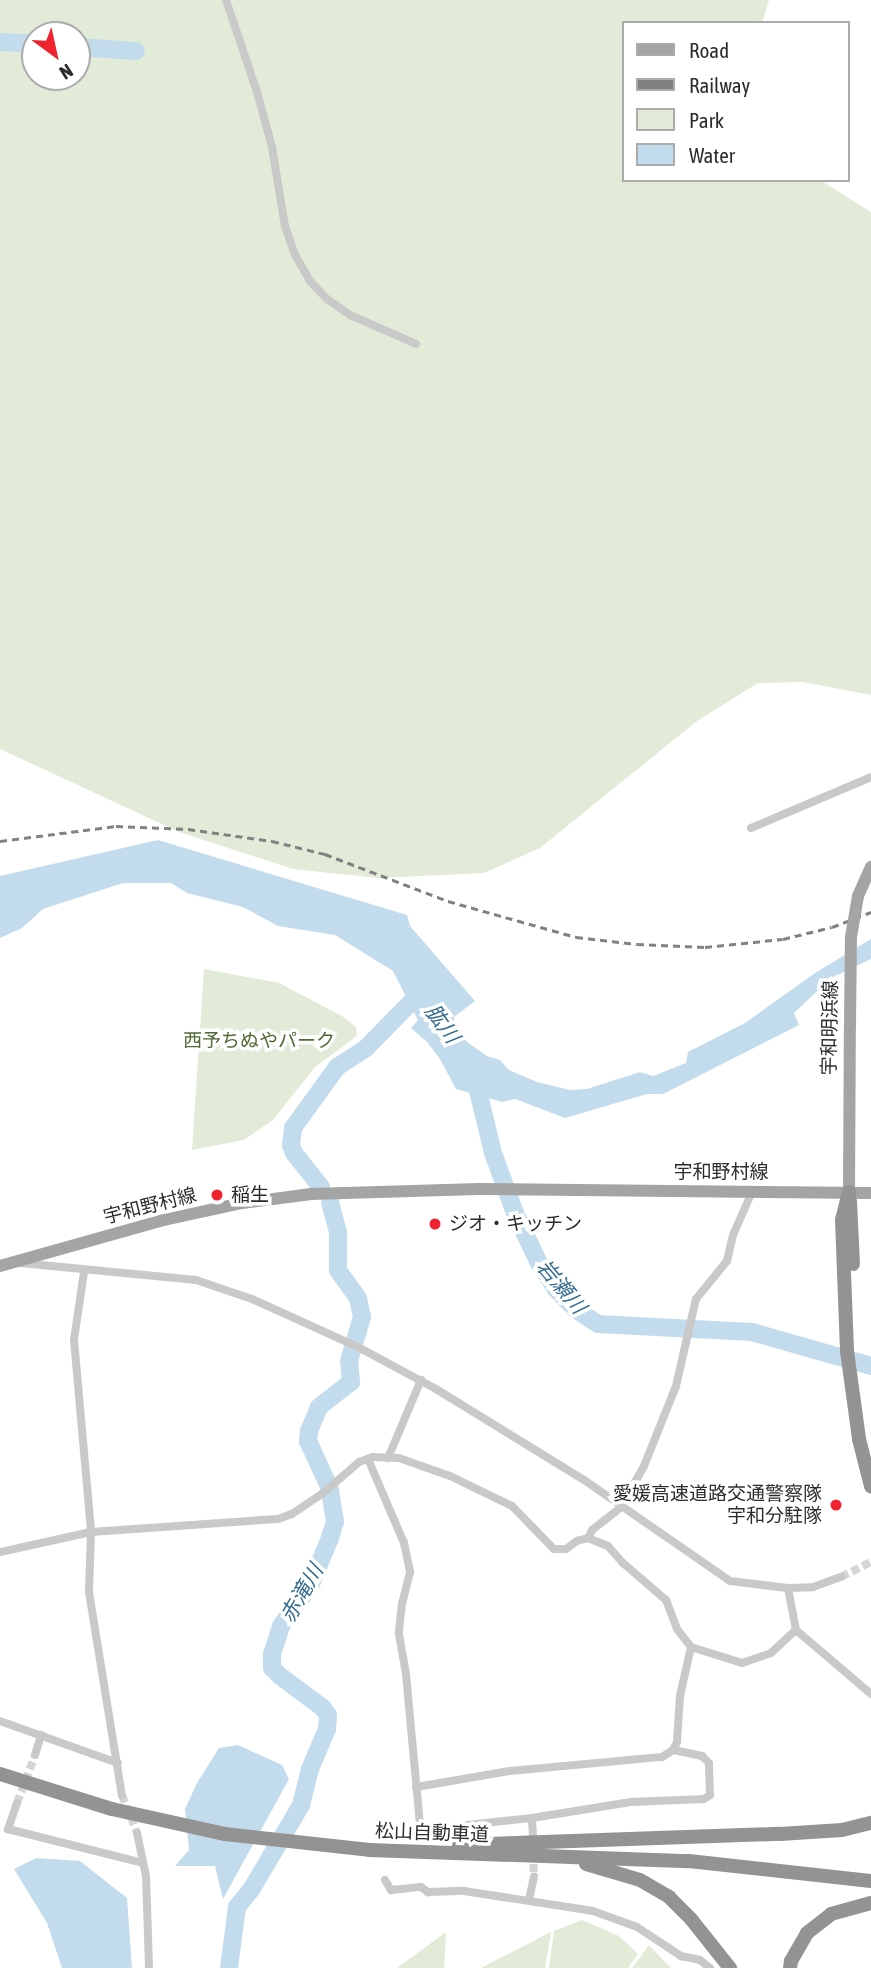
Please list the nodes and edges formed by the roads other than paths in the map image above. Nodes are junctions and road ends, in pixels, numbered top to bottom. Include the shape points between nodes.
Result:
1 (226, 0) edge
2 (416, 344) dead end
3 (871, 777) edge
4 (751, 828) dead end
5 (871, 867) edge
6 (752, 1192) junction
7 (849, 1192) junction
8 (871, 1193) edge
9 (6, 1264) edge
10 (85, 1272) junction
11 (421, 1380) junction
12 (859, 1423) junction
13 (388, 1458) junction
14 (368, 1459) junction
15 (871, 1461) edge
16 (871, 1486) edge
17 (621, 1507) junction
18 (91, 1532) junction
19 (588, 1538) junction
20 (0, 1552) edge
21 (841, 1577) tunnel mouth
22 (788, 1588) junction
23 (796, 1630) junction
24 (691, 1647) junction
25 (871, 1694) edge
26 (0, 1721) edge
27 (41, 1735) junction
28 (673, 1750) junction
29 (35, 1755) tunnel mouth
30 (118, 1763) junction
31 (0, 1774) edge
32 (416, 1787) junction
33 (122, 1795) tunnel mouth
34 (17, 1803) tunnel mouth
35 (532, 1818) junction
36 (871, 1823) edge
37 (4, 1827) edge
38 (137, 1833) tunnel mouth
39 (533, 1835) dead end
40 (357, 1848) junction
41 (556, 1857) junction
42 (143, 1863) junction
43 (534, 1877) tunnel mouth
44 (384, 1880) dead end
45 (871, 1881) edge
46 (529, 1900) junction
47 (871, 1903) edge
48 (149, 1968) edge
49 (709, 1968) edge
50 (730, 1968) edge
51 (790, 1968) edge

1 - 2 street via 272,147 285,226 295,254 327,299 350,315
3 - 4 street
5 - 7 main road, 宇和明浜線, bridge via 858,896 851,937
6 - 7 main road, 宇和野村線
6 - 9 main road, 宇和野村線 via 479,1189 311,1194 164,1220
6 - 17 street via 733,1234 727,1261 696,1304 676,1386 644,1466
7 - 8 main road, 宇和野村線
7 - 12 highway via 853,1219 850,1326
9 - 10 street
10 - 11 street via 110,1270 196,1280 252,1299
10 - 18 street via 74,1340
11 - 13 street
11 - 17 street
12 - 15 highway
12 - 16 highway
13 - 14 street
13 - 19 street via 412,1462 512,1506 554,1549 566,1549
14 - 18 street via 346,1471 322,1494 278,1519
14 - 32 street via 404,1543 410,1572 399,1634
17 - 19 street
17 - 22 street via 730,1581
18 - 20 street
18 - 30 street via 89,1592
19 - 24 street via 608,1546 666,1600 682,1639
21 - 22 street via 813,1587
22 - 23 street
23 - 24 street via 771,1653 742,1663
23 - 25 street
24 - 28 street
26 - 27 street
27 - 29 street
27 - 30 street
28 - 32 street via 662,1758 510,1771
28 - 35 street via 702,1756 709,1763 710,1795
30 - 33 street
31 - 40 highway, 松山自動車道 via 112,1809 225,1834
32 - 35 street via 417,1819 430,1829
34 - 37 street
35 - 39 street
36 - 40 highway via 780,1834
37 - 42 street
38 - 42 street
40 - 41 highway, 松山自動車道
41 - 45 highway, 松山自動車道 via 689,1861
41 - 50 highway via 640,1880 669,1897
42 - 48 street via 150,1924
43 - 46 street
44 - 46 street via 391,1890 421,1887 428,1892 464,1891
46 - 49 street via 616,1918
47 - 51 highway via 823,1920 807,1933

